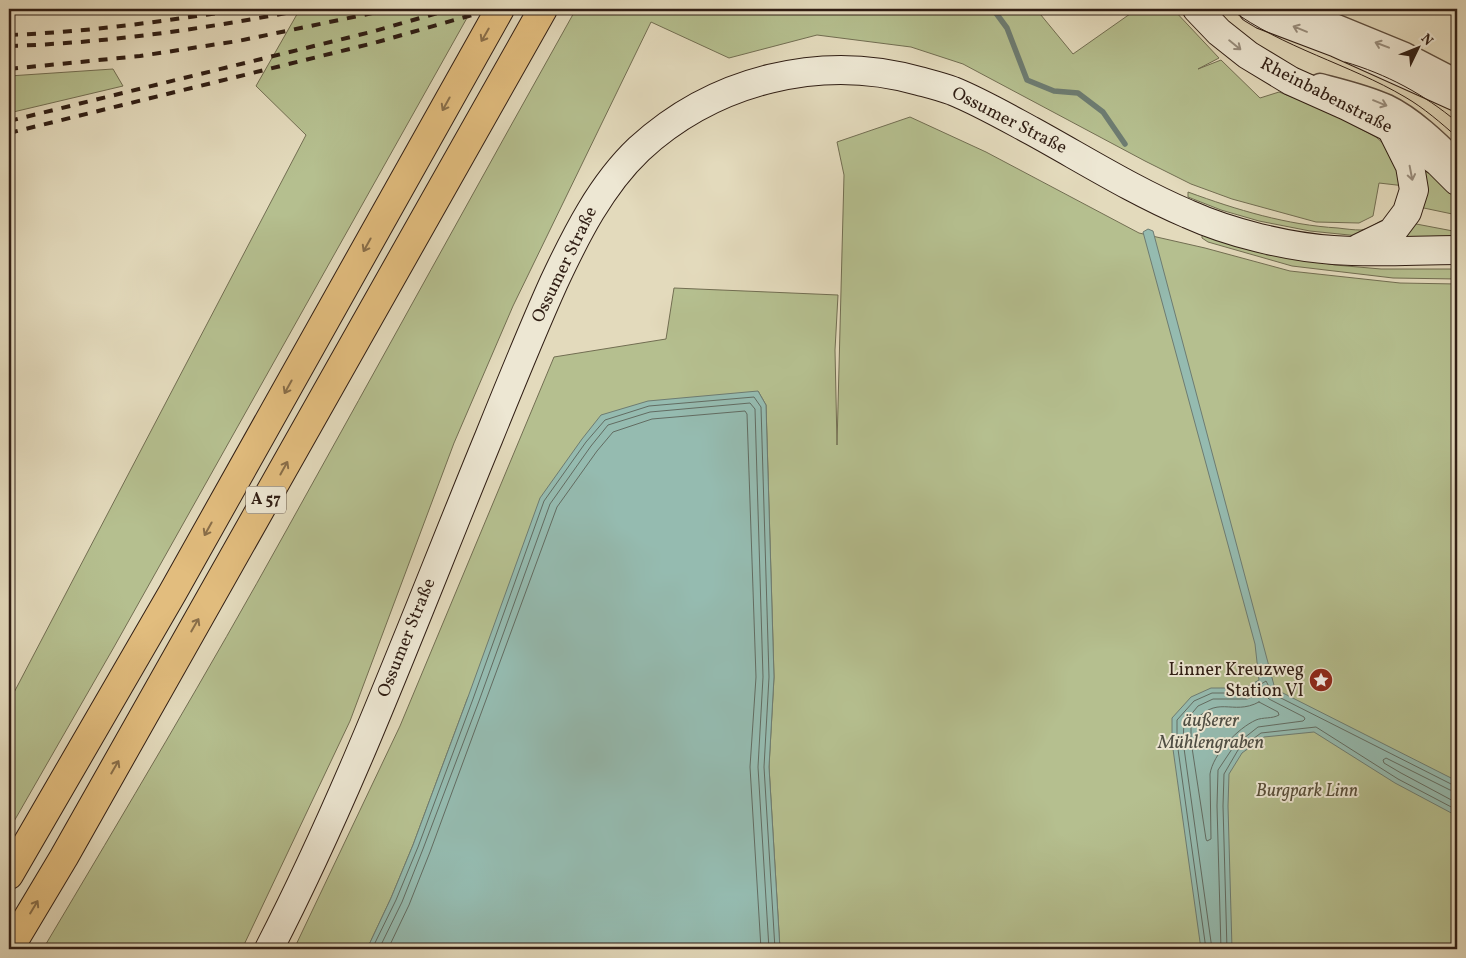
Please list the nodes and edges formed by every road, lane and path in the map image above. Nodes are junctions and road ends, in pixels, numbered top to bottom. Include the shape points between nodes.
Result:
1 (500, 9) edge
2 (543, 9) edge
3 (1253, 9) edge
4 (1310, 9) edge
5 (1200, 10) edge
6 (1283, 77) junction
7 (1457, 81) edge
8 (1457, 97) edge
9 (1391, 128) junction
10 (1457, 162) edge
11 (1457, 181) edge
12 (1457, 250) edge
13 (1351, 251) junction
14 (9, 875) edge
15 (9, 949) edge
16 (269, 949) edge

1 -> 14 highway, A 57 via 173,592
15 -> 2 highway, A 57
8 -> 3 main road
7 -> 4 street via 1405,54 1327,22
5 -> 6 main road, Rheinbabenstraße via 1219,32
6 - 9 main road, Rheinbabenstraße
6 -> 10 street via 1357,94 1389,107 1430,135
9 - 11 main road, Rheinbabenstraße via 1438,162
9 -> 13 main road via 1410,166 1414,190 1407,212 1392,232
12 - 13 main road, Ossumer Straße
13 - 16 main road, Ossumer Straße via 1271,241 1187,214 995,110 951,91 898,75 860,70 779,75 740,87 697,106 666,126 636,152 599,196 574,239 540,313 331,820

